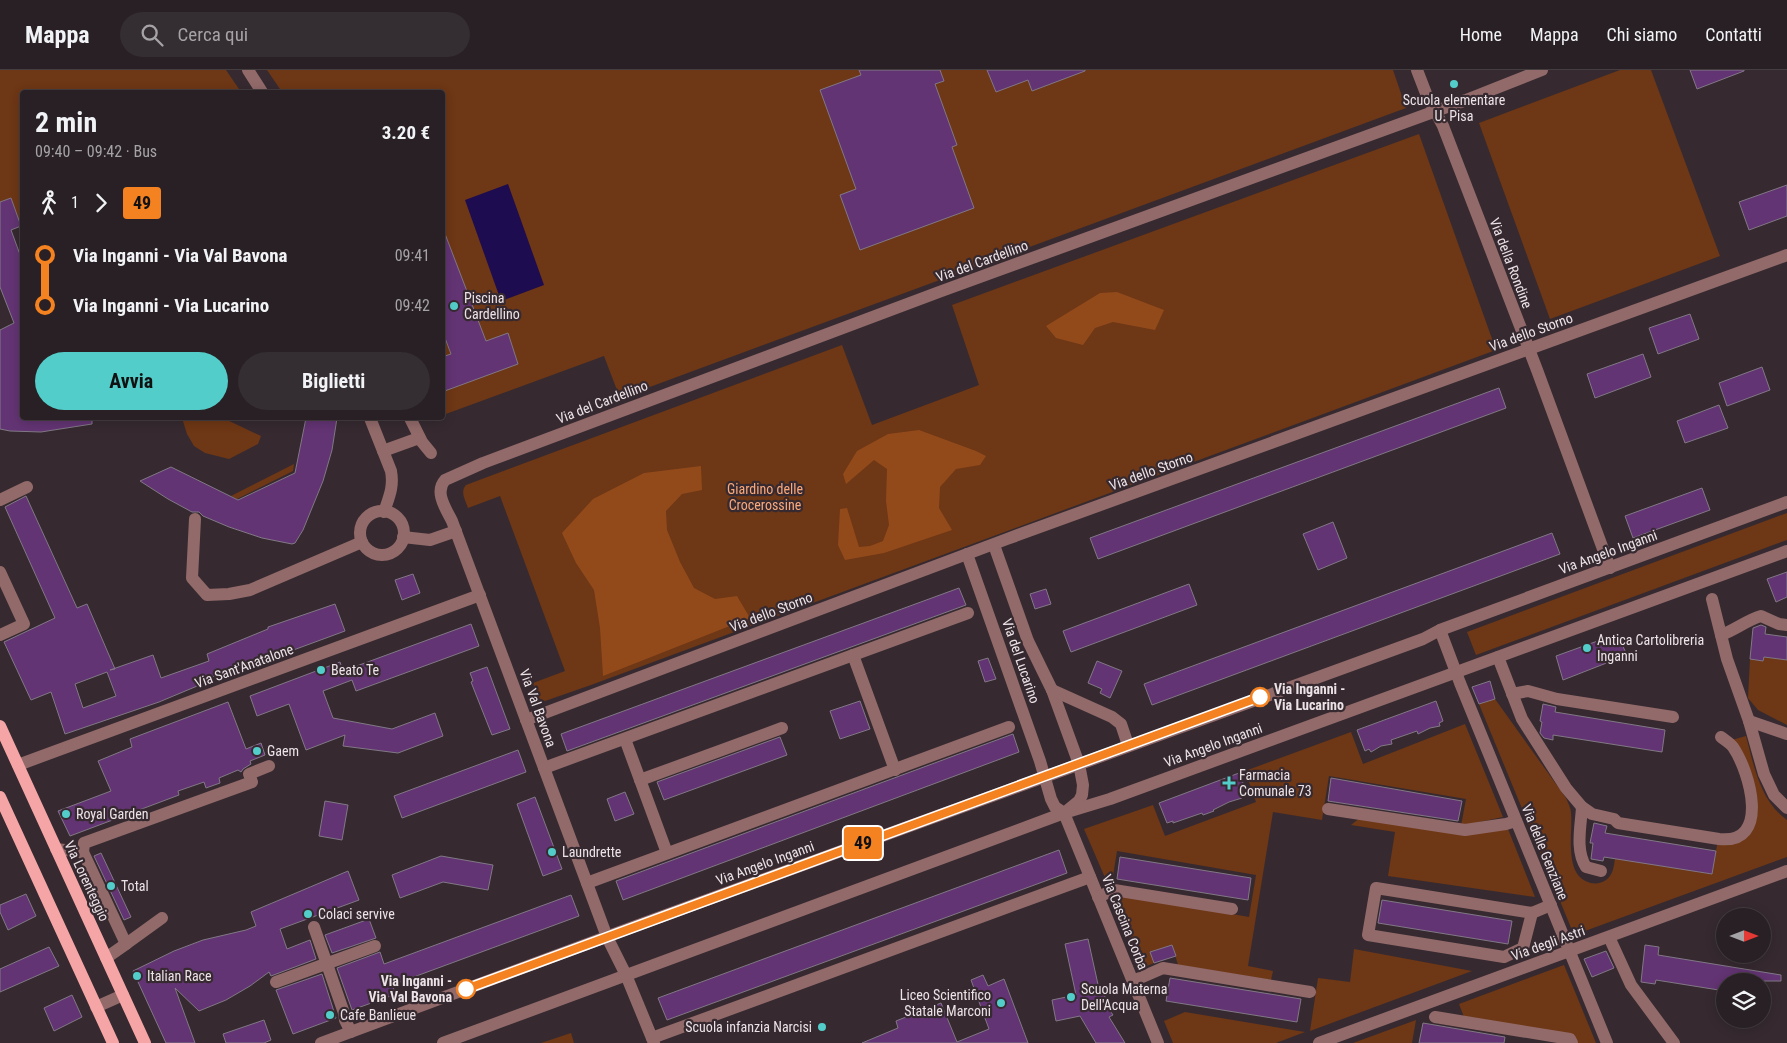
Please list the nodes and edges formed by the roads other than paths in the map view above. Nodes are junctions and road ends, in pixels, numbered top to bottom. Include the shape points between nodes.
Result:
1 (248, 70) edge
2 (1417, 70) edge
3 (1542, 70) edge
4 (261, 90) edge
5 (1436, 110) junction
6 (1787, 255) edge
7 (1529, 350) junction
8 (371, 420) edge
9 (411, 420) edge
10 (419, 438) junction
11 (383, 451) junction
12 (431, 453) dead end
13 (27, 487) dead end
14 (440, 490) joint
15 (0, 500) edge
16 (1787, 502) edge
17 (384, 512) junction
18 (195, 519) dead end
19 (454, 526) junction
20 (403, 537) junction
21 (362, 542) junction
22 (994, 544) junction
23 (1787, 551) edge
24 (967, 554) junction
25 (1610, 568) junction
26 (0, 572) edge
27 (480, 595) junction
28 (1712, 599) dead end
29 (968, 613) dead end
30 (1787, 625) edge
31 (1440, 630) junction
32 (0, 635) edge
33 (1721, 635) junction
34 (853, 655) junction
35 (1498, 657) junction
36 (1456, 673) junction
37 (1052, 690) junction
38 (1512, 694) junction
39 (1673, 718) dead end
40 (526, 720) junction
41 (1749, 721) junction
42 (0, 726) edge
43 (782, 728) dead end
44 (1009, 728) dead end
45 (1787, 734) edge
46 (1721, 736) dead end
47 (625, 738) junction
48 (1128, 745) junction
49 (1079, 764) junction
50 (18, 765) junction
51 (269, 766) dead end
52 (544, 768) junction
53 (895, 770) junction
54 (1046, 777) junction
55 (640, 780) junction
56 (0, 797) edge
57 (1582, 807) junction
58 (1787, 808) edge
59 (1328, 809) dead end
60 (1064, 813) junction
61 (1516, 821) junction
62 (56, 849) junction
63 (84, 852) junction
64 (667, 853) junction
65 (1601, 871) dead end
66 (1787, 871) edge
67 (1090, 877) junction
68 (587, 883) junction
69 (1098, 897) junction
70 (1551, 905) junction
71 (1232, 909) dead end
72 (1532, 913) junction
73 (162, 918) dead end
74 (314, 927) dead end
75 (607, 937) junction
76 (1609, 937) junction
77 (126, 944) junction
78 (375, 946) dead end
79 (1570, 951) junction
80 (106, 958) junction
81 (326, 964) junction
82 (626, 975) junction
83 (1133, 981) junction
84 (276, 982) dead end
85 (1310, 992) dead end
86 (123, 995) junction
87 (96, 1007) junction
88 (1435, 1017) dead end
89 (351, 1032) junction
90 (653, 1040) edge
91 (112, 1043) edge
92 (145, 1043) edge
93 (321, 1043) edge
94 (443, 1043) edge
95 (1158, 1043) edge
96 (1319, 1043) edge
97 (1572, 1043) edge
98 (1607, 1043) edge
99 (1674, 1043) edge

1 - 4 street
2 - 5 street, Via della Rondine
3 - 5 street, Via del Cardellino
5 - 7 street, Via della Rondine
5 - 14 street, Via del Cardellino via 483,463 445,480
6 - 7 street, Via dello Storno
7 - 22 street, Via dello Storno
7 - 25 street, Via della Rondine
8 - 11 street
9 - 10 street
10 - 11 street
10 - 12 street
11 - 17 street via 392,480
13 - 15 street
14 - 19 street, Via Val Bavona
16 - 25 street, Via Angelo Inganni
17 - 20 street via 401,523
17 - 21 street via 376,512 364,521 360,535
18 - 21 street via 192,578 207,594 250,590
19 - 20 street via 430,540
19 - 27 street, Via Val Bavona
20 - 21 street via 397,549 384,555 371,552
22 - 24 street, Via dello Storno
22 - 37 street, Via del Lucarino via 1028,640
23 - 35 street, Via Angelo Inganni
24 - 40 street, Via dello Storno
24 - 54 street, Via del Lucarino
25 - 31 street, Via Angelo Inganni
26 - 32 street via 24,624
27 - 40 street, Via Val Bavona
27 - 50 street, Via Sant'Anatalone
28 - 33 street
29 - 34 street
30 - 33 street via 1761,616
31 - 36 street
31 - 48 street, Via Angelo Inganni
33 - 41 street
34 - 47 street
34 - 53 street
35 - 36 street, Via Angelo Inganni
35 - 38 street
36 - 60 street, Via Angelo Inganni
36 - 61 street, Via delle Genziane
37 - 48 street, Via del Lucarino via 1112,717 1120,724
37 - 49 street, Via del Lucarino
38 - 39 street via 1532,692
38 - 57 street via 1530,733
40 - 52 street, Via Val Bavona
41 - 45 street
41 - 58 street via 1769,786
42 - 50 main road, Via Lorenteggio
43 - 55 street
44 - 53 street
46 - 57 street via 1736,753 1752,798 1751,822 1741,836 1727,840 1618,823 1597,817
47 - 52 street
47 - 55 street
48 - 49 street, Via Angelo Inganni
49 - 54 street, Via Angelo Inganni
49 - 60 street, Via Angelo Inganni via 1082,794 1079,801
50 - 62 main road, Via Lorenteggio
51 - 63 street, Via Lorenteggio via 249,774 252,782 84,843
52 - 68 street, Via Val Bavona
53 - 64 street
54 - 60 street via 1051,799 1055,807
54 - 75 street, Via Angelo Inganni
55 - 64 street
56 - 87 main road
57 - 65 street via 1579,841 1583,862 1589,869
59 - 61 street via 1465,830
60 - 67 street, Via Cascina Corba
60 - 82 street, Via Angelo Inganni
61 - 70 street, Via delle Genziane
62 - 63 street
62 - 80 main road, Via Lorenteggio
63 - 77 street
64 - 68 street
66 - 76 street, Via degli Astri
67 - 69 street, Via Cascina Corba
67 - 90 street
68 - 75 street, Via Val Bavona
69 - 71 street via 1114,890
69 - 83 street, Via Cascina Corba
70 - 72 street
70 - 79 street, Via delle Genziane
72 - 72 street via 1376,888 1368,935 1504,957 1522,948
73 - 77 street
74 - 81 street
75 - 82 street
75 - 89 street, Via Angelo Inganni
76 - 79 street, Via degli Astri
76 - 99 street via 1631,984
77 - 80 street
78 - 81 street
79 - 96 street, Via degli Astri
79 - 98 street, Via delle Genziane
80 - 86 main road, Via Lorenteggio
81 - 84 street
81 - 89 street
82 - 90 street
82 - 94 street, Via Angelo Inganni
83 - 85 street via 1163,968
83 - 95 street, Via Cascina Corba
86 - 87 street
86 - 92 main road, Via Lorenteggio
87 - 91 main road
88 - 97 street via 1570,1039
89 - 93 street, Via Angelo Inganni

